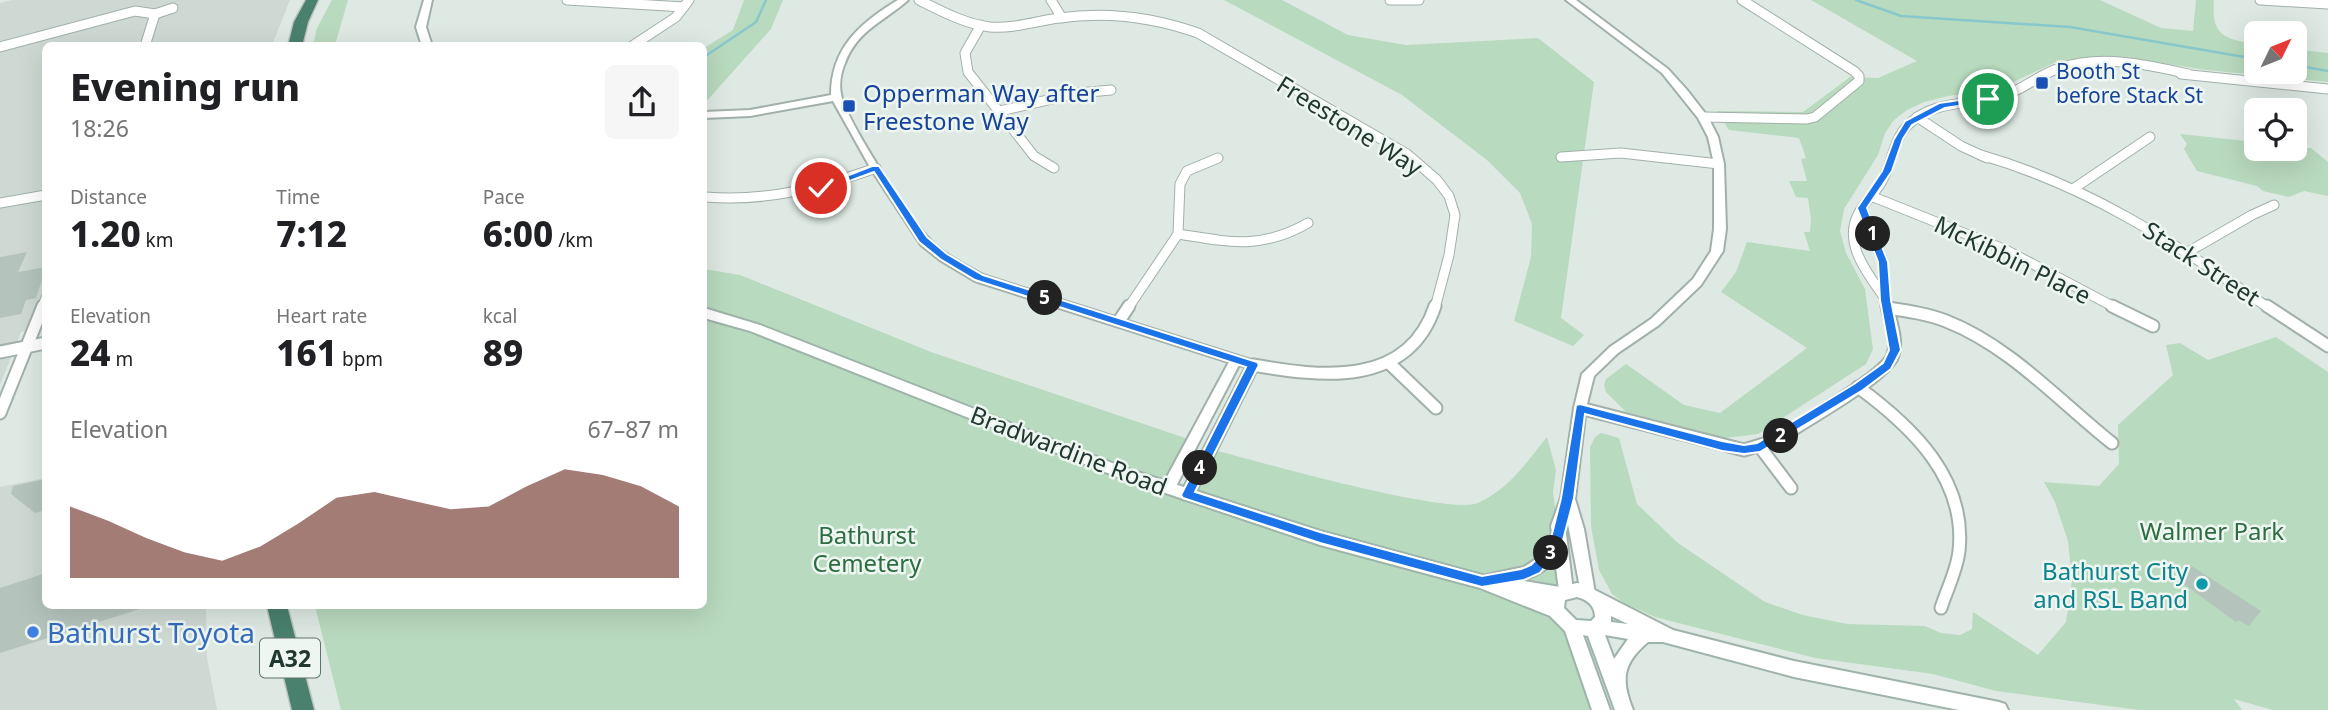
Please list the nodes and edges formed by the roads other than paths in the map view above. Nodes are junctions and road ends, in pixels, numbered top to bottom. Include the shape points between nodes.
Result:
1 (312, 0) edge
2 (428, 0) edge
3 (567, 0) edge
4 (904, 0) edge
5 (919, 0) edge
6 (1051, 0) edge
7 (1390, 0) edge
8 (1419, 0) edge
9 (1570, 0) edge
10 (1742, 0) edge
11 (2260, 0) edge
12 (687, 3) edge
13 (2328, 4) edge
14 (173, 8) dead end
15 (155, 14) junction
16 (1062, 18) junction
17 (981, 25) junction
18 (146, 42) edge
19 (296, 42) edge
20 (426, 42) edge
21 (639, 42) edge
22 (0, 47) edge
23 (2325, 89) edge
24 (1111, 90) dead end
25 (836, 97) junction
26 (2328, 97) edge
27 (1000, 111) junction
28 (707, 115) edge
29 (1703, 117) junction
30 (1917, 117) junction
31 (2150, 137) dead end
32 (1561, 157) dead end
33 (1218, 158) dead end
34 (1719, 164) junction
35 (876, 168) junction
36 (1055, 168) dead end
37 (2073, 189) junction
38 (42, 196) edge
39 (1871, 196) junction
40 (707, 197) edge
41 (0, 203) edge
42 (2274, 205) dead end
43 (1862, 208) junction
44 (1308, 223) dead end
45 (1178, 234) junction
46 (2188, 253) junction
47 (1887, 304) junction
48 (42, 308) edge
49 (707, 314) edge
50 (1119, 321) junction
51 (2153, 326) dead end
52 (42, 344) edge
53 (2328, 345) edge
54 (27, 346) junction
55 (0, 352) edge
56 (1236, 360) junction
57 (1388, 362) junction
58 (1253, 365) junction
59 (1858, 387) junction
60 (1436, 408) dead end
61 (1580, 408) junction
62 (0, 413) edge
63 (2112, 443) dead end
64 (1760, 447) junction
65 (1168, 488) junction
66 (1791, 488) dead end
67 (1187, 495) junction
68 (1567, 498) junction
69 (1558, 526) junction
70 (1482, 582) junction
71 (1594, 597) junction
72 (1561, 599) junction
73 (1941, 608) dead end
74 (277, 609) edge
75 (1572, 628) junction
76 (1596, 628) junction
77 (1644, 635) junction
78 (1670, 637) junction
79 (1616, 693) junction
80 (303, 710) edge
81 (1601, 710) edge
82 (1624, 710) edge
83 (1999, 710) edge

1 - 19 highway
2 - 20 street via 421,27
3 - 12 street
4 - 25 street via 861,29 846,49 838,70
5 - 17 street, Freestone Way
6 - 16 street
7 - 8 street
9 - 29 street via 1665,71
10 - 29 street via 1854,71 1859,82 1807,119
11 - 13 street
12 - 21 street via 663,27
14 - 15 street
15 - 18 street
15 - 22 street via 135,11
16 - 17 street, Freestone Way via 1013,26
16 - 57 street, Freestone Way via 1124,15 1158,19 1198,33 1407,153 1427,169 1444,190 1455,215 1445,265 1428,326
17 - 27 street via 962,59
23 - 26 street
23 - 30 street via 2109,63 2069,65 2002,96 1943,105
24 - 27 street
25 - 28 street via 750,113
25 - 35 street, Freestone Way
27 - 36 street via 1034,156
29 - 34 street
30 - 37 street, Stack Street via 1961,146
30 - 39 street via 1903,130
31 - 37 street
32 - 34 street via 1600,152
33 - 45 street via 1187,171 1180,184
34 - 61 street via 1720,229 1710,264 1684,297 1588,374
35 - 40 street via 782,197 733,201
35 - 50 street, Freestone Way via 923,240 943,257 979,278
37 - 46 street, Stack Street
38 - 41 street
39 - 43 street
39 - 51 street, McKibbin Place via 1995,245
42 - 46 street via 2253,212
43 - 47 street via 1883,262
43 - 47 street via 1854,225 1856,252
44 - 45 street via 1270,243 1240,244
45 - 50 street
46 - 53 street, Stack Street
47 - 59 street via 1895,341 1893,357
47 - 63 street via 1970,333
48 - 54 street
49 - 65 main road, Bradwardine Road via 755,328
50 - 56 street, Freestone Way
52 - 54 street
54 - 55 street
54 - 62 street
56 - 58 street, Freestone Way
56 - 65 street
57 - 58 street, Freestone Way via 1328,374
57 - 60 street
58 - 67 street
59 - 64 street
59 - 73 street via 1916,435 1953,495 1959,551
61 - 64 street via 1722,446
61 - 68 street
64 - 66 street
65 - 67 main road, Bradwardine Road
67 - 70 main road, Bradwardine Road via 1320,538
68 - 69 street
68 - 71 street
69 - 70 street via 1555,548 1535,569
69 - 72 street
70 - 72 main road, Bradwardine Road
71 - 72 main road via 1577,590
71 - 76 main road via 1604,615
71 - 78 main road
72 - 75 main road
74 - 80 highway, A32
75 - 76 main road
75 - 81 main road
76 - 77 main road
76 - 79 main road
77 - 78 main road
77 - 79 main road via 1625,651
78 - 83 main road via 1794,669
79 - 82 main road

